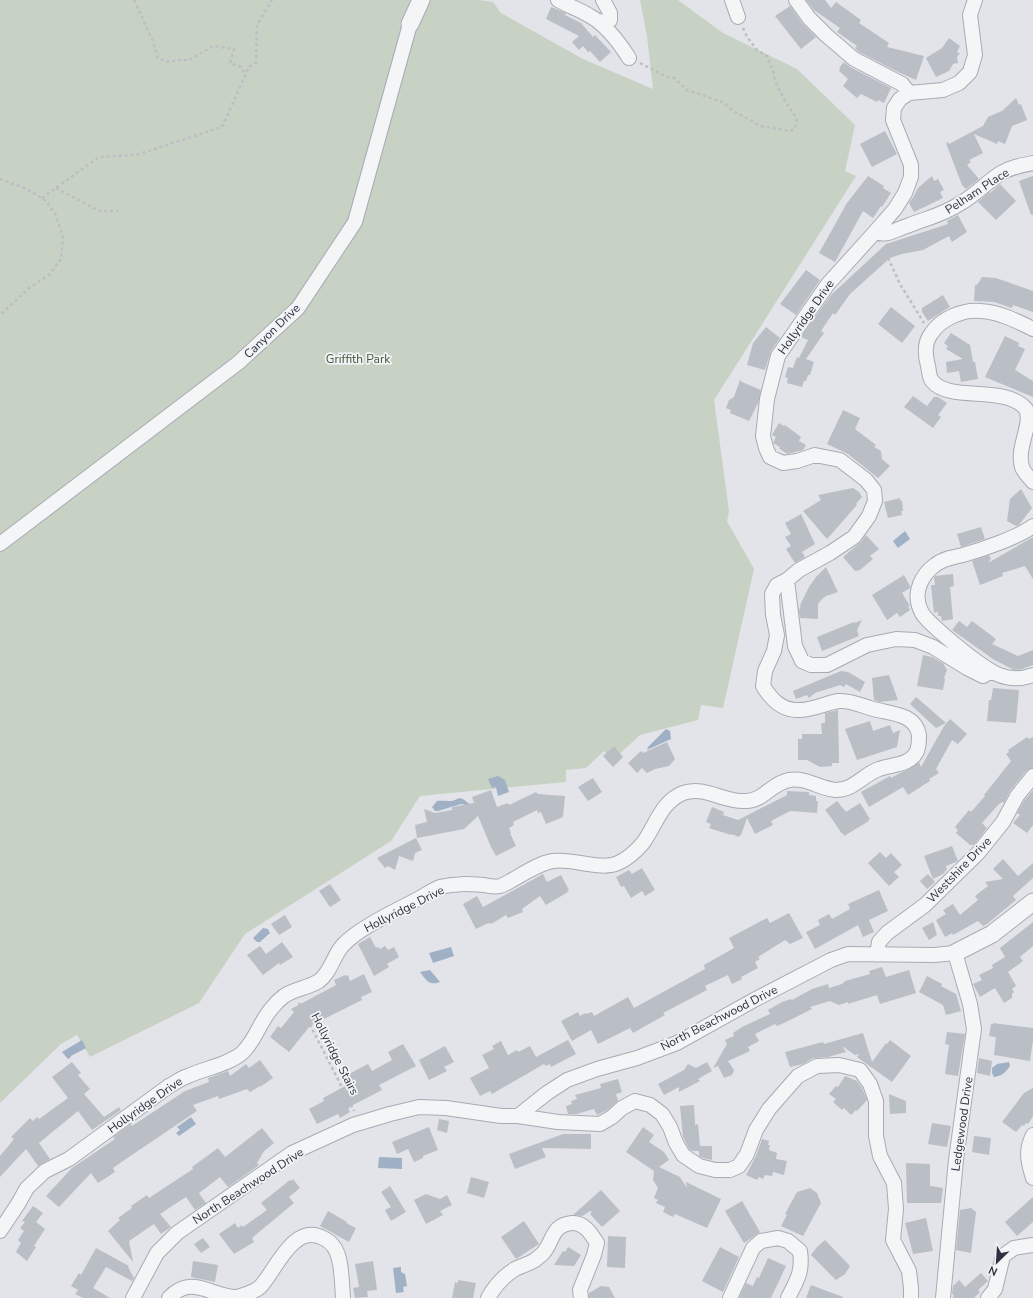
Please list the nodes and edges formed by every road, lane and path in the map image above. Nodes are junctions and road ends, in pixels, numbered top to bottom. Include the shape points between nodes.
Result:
1 (134, 0) edge
2 (272, 0) edge
3 (421, 0) edge
4 (558, 0) edge
5 (603, 0) edge
6 (732, 0) edge
7 (796, 0) edge
8 (975, 0) edge
9 (738, 17) joint
10 (598, 21) junction
11 (410, 24) joint
12 (629, 58) joint
13 (246, 75) junction
14 (909, 93) junction
15 (1033, 163) edge
16 (0, 179) edge
17 (56, 188) junction
18 (42, 198) junction
19 (118, 211) dead end
20 (875, 232) junction
21 (0, 315) edge
22 (1033, 329) edge
23 (931, 334) junction
24 (1033, 482) edge
25 (1033, 526) edge
26 (0, 544) edge
27 (786, 580) junction
28 (990, 672) junction
29 (1033, 675) edge
30 (1033, 776) edge
31 (1033, 902) edge
32 (955, 953) junction
33 (877, 955) junction
34 (293, 992) junction
35 (518, 1116) junction
36 (360, 1123) junction
37 (1033, 1135) edge
38 (1033, 1178) edge
39 (0, 1231) edge
40 (1033, 1244) edge
41 (133, 1298) edge
42 (169, 1298) edge
43 (343, 1298) edge
44 (488, 1298) edge
45 (581, 1298) edge
46 (730, 1298) edge
47 (788, 1298) edge
48 (911, 1298) edge
49 (943, 1298) edge
50 (988, 1298) edge

1 - 13 path via 158,58 168,62 183,59 187,61 213,46 234,49 230,63 240,67
2 - 13 path via 257,25 256,62 249,67
3 - 11 street, Canyon Drive
4 - 10 street
5 - 10 street via 610,13 610,20
6 - 9 street
7 - 14 street via 809,18 854,59 902,84
8 - 14 street via 970,15 975,55 970,72 959,83 943,90
9 - 12 path via 747,37 757,50 767,56 775,81 797,119 795,128 791,131 761,126 722,102 687,90 674,78
10 - 12 street via 621,45
11 - 26 street, Canyon Drive via 355,222 298,308 238,363
13 - 17 path via 222,127 136,155 99,157
14 - 20 street, Hollyridge Drive via 900,99 894,108 893,120 911,165 911,177 895,209
15 - 20 street, Pelham Place via 1000,173 944,214 887,234
16 - 18 path via 27,188
17 - 18 path
17 - 19 path via 98,211
18 - 21 path via 56,215 63,236 61,259 50,274 28,289
20 - 23 path via 900,284
20 - 27 street, Hollyridge Drive via 828,284 778,356 767,399 763,436 770,457 783,463 815,455 840,460 866,480 874,490 875,501 869,516 854,536
22 - 23 street via 998,314 980,310 960,313 941,323
23 - 24 street via 926,347 926,358 932,380 942,388 1006,397 1019,402 1027,410 1031,422 1021,450 1021,458 1022,467
25 - 28 street via 988,547 944,559 924,576 918,590 918,603 923,615
27 - 28 street via 795,646 802,661 811,665 827,665 867,645 915,640 983,676
27 - 34 street, Hollyridge Drive via 777,585 772,594 777,635 763,686 770,697 783,708 797,711 840,701 904,716 915,724 919,740 916,753 907,761 879,769 846,789 834,790 802,780 789,780 779,783 762,796 750,801 735,802 699,791 685,792 672,798 662,809 642,844 617,864 605,866 553,860 500,886 460,884 439,888 353,936 340,947 327,973 318,982
28 - 29 street via 1016,678
30 - 33 street, Westshire Drive via 1017,796 1003,822 978,853 925,905 887,933 879,942
31 - 32 street, North Beachwood Drive via 992,934
32 - 33 street, North Beachwood Drive
32 - 49 street, Ledgewood Drive via 970,1004 974,1030 956,1160
33 - 35 street, North Beachwood Drive via 848,954 831,960 677,1043 567,1080
34 - 36 path, Hollyridge Stairs
34 - 39 street, Hollyridge Drive via 284,996 271,1009 252,1043 240,1055 186,1076 169,1086 68,1159 46,1171 27,1188
35 - 36 street, North Beachwood Drive via 419,1107
35 - 48 street via 558,1122 600,1124 635,1102 650,1105 662,1114 683,1155 699,1166 730,1170 739,1166 769,1108 798,1076 816,1066 839,1065 860,1070 870,1084 876,1101 876,1136 880,1156 894,1183 896,1210 893,1240 909,1271
36 - 41 street, North Beachwood Drive via 292,1153 177,1233 157,1253
37 - 38 street via 1029,1142 1027,1159
40 - 50 street via 1014,1248 1003,1256 996,1289
42 - 43 street via 175,1292 188,1288 236,1297 259,1288 292,1245 309,1235 320,1236 335,1248 340,1259
44 - 45 street via 493,1288 514,1269 533,1261 544,1252 561,1225 574,1223 582,1225 597,1243 580,1290
46 - 47 street via 753,1248 762,1241 778,1238 788,1241 800,1251 800,1272

